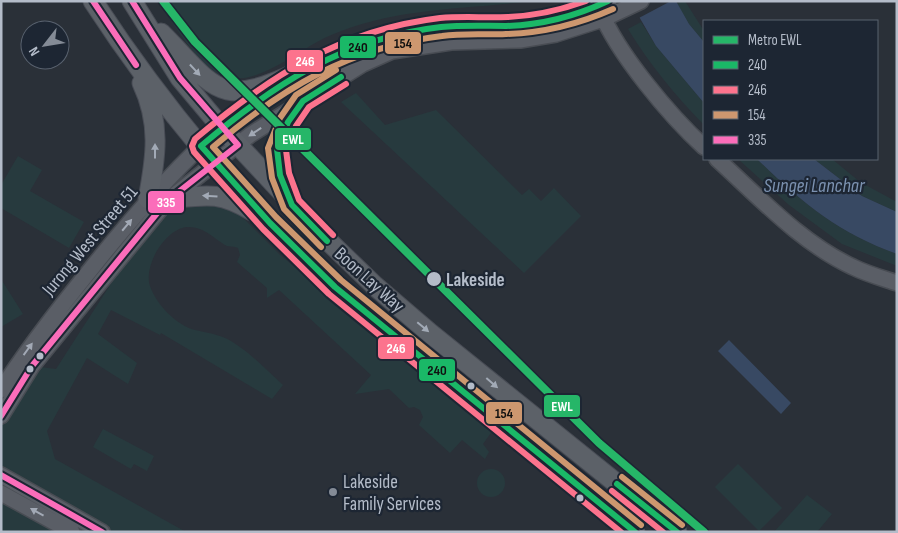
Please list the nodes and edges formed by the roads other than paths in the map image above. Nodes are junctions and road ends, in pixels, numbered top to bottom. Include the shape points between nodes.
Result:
1 (93, 1) edge
2 (635, 4) edge
3 (134, 5) edge
4 (604, 9) edge
5 (124, 49) junction
6 (298, 72) junction
7 (303, 101) junction
8 (222, 128) junction
9 (238, 145) junction
10 (201, 146) junction
11 (703, 146) edge
12 (718, 160) edge
13 (216, 163) junction
14 (148, 199) junction
15 (170, 199) junction
16 (292, 204) junction
17 (270, 223) junction
18 (897, 283) edge
19 (1, 390) edge
20 (1, 416) edge
21 (1, 475) edge
22 (1, 493) edge
23 (72, 532) edge
24 (102, 532) edge
25 (635, 532) edge
26 (676, 532) edge

1 - 5 main road, Boon Lay Way
2 - 4 street
3 -> 6 main road via 196,71 209,83 224,90 251,90 274,84
3 - 8 main road, Boon Lay Way via 180,78
4 - 6 street, Jurong West Street 51 via 528,25 442,26 387,36 349,47
4 - 7 street, Jurong West Street 51 via 556,34 529,39 451,42 392,51 363,64
4 - 11 street via 646,83
5 - 10 main road, Boon Lay Way
14 -> 5 main road via 155,161 155,116
6 - 8 street, Jurong West Street 51
7 -> 9 street, Jurong West Street 51
7 - 16 main road via 288,122 277,150 280,175
8 - 9 main road, Boon Lay Way
8 - 10 street, Jurong West Street 51
9 - 13 street, Jurong West Street 51
9 - 16 main road, Boon Lay Way
10 - 13 main road, Boon Lay Way
10 - 14 street, Jurong West Street 51
12 - 18 street via 816,245 854,268
13 - 15 street, Jurong West Street 51
13 - 17 main road, Boon Lay Way
19 -> 14 street, Jurong West Street 51 via 58,307
17 -> 15 main road via 234,200 210,194
15 - 20 street, Jurong West Street 51 via 32,366
16 -> 26 main road, Boon Lay Way via 382,292 520,408
17 - 25 main road, Boon Lay Way via 335,287
21 - 24 street
23 -> 22 street

